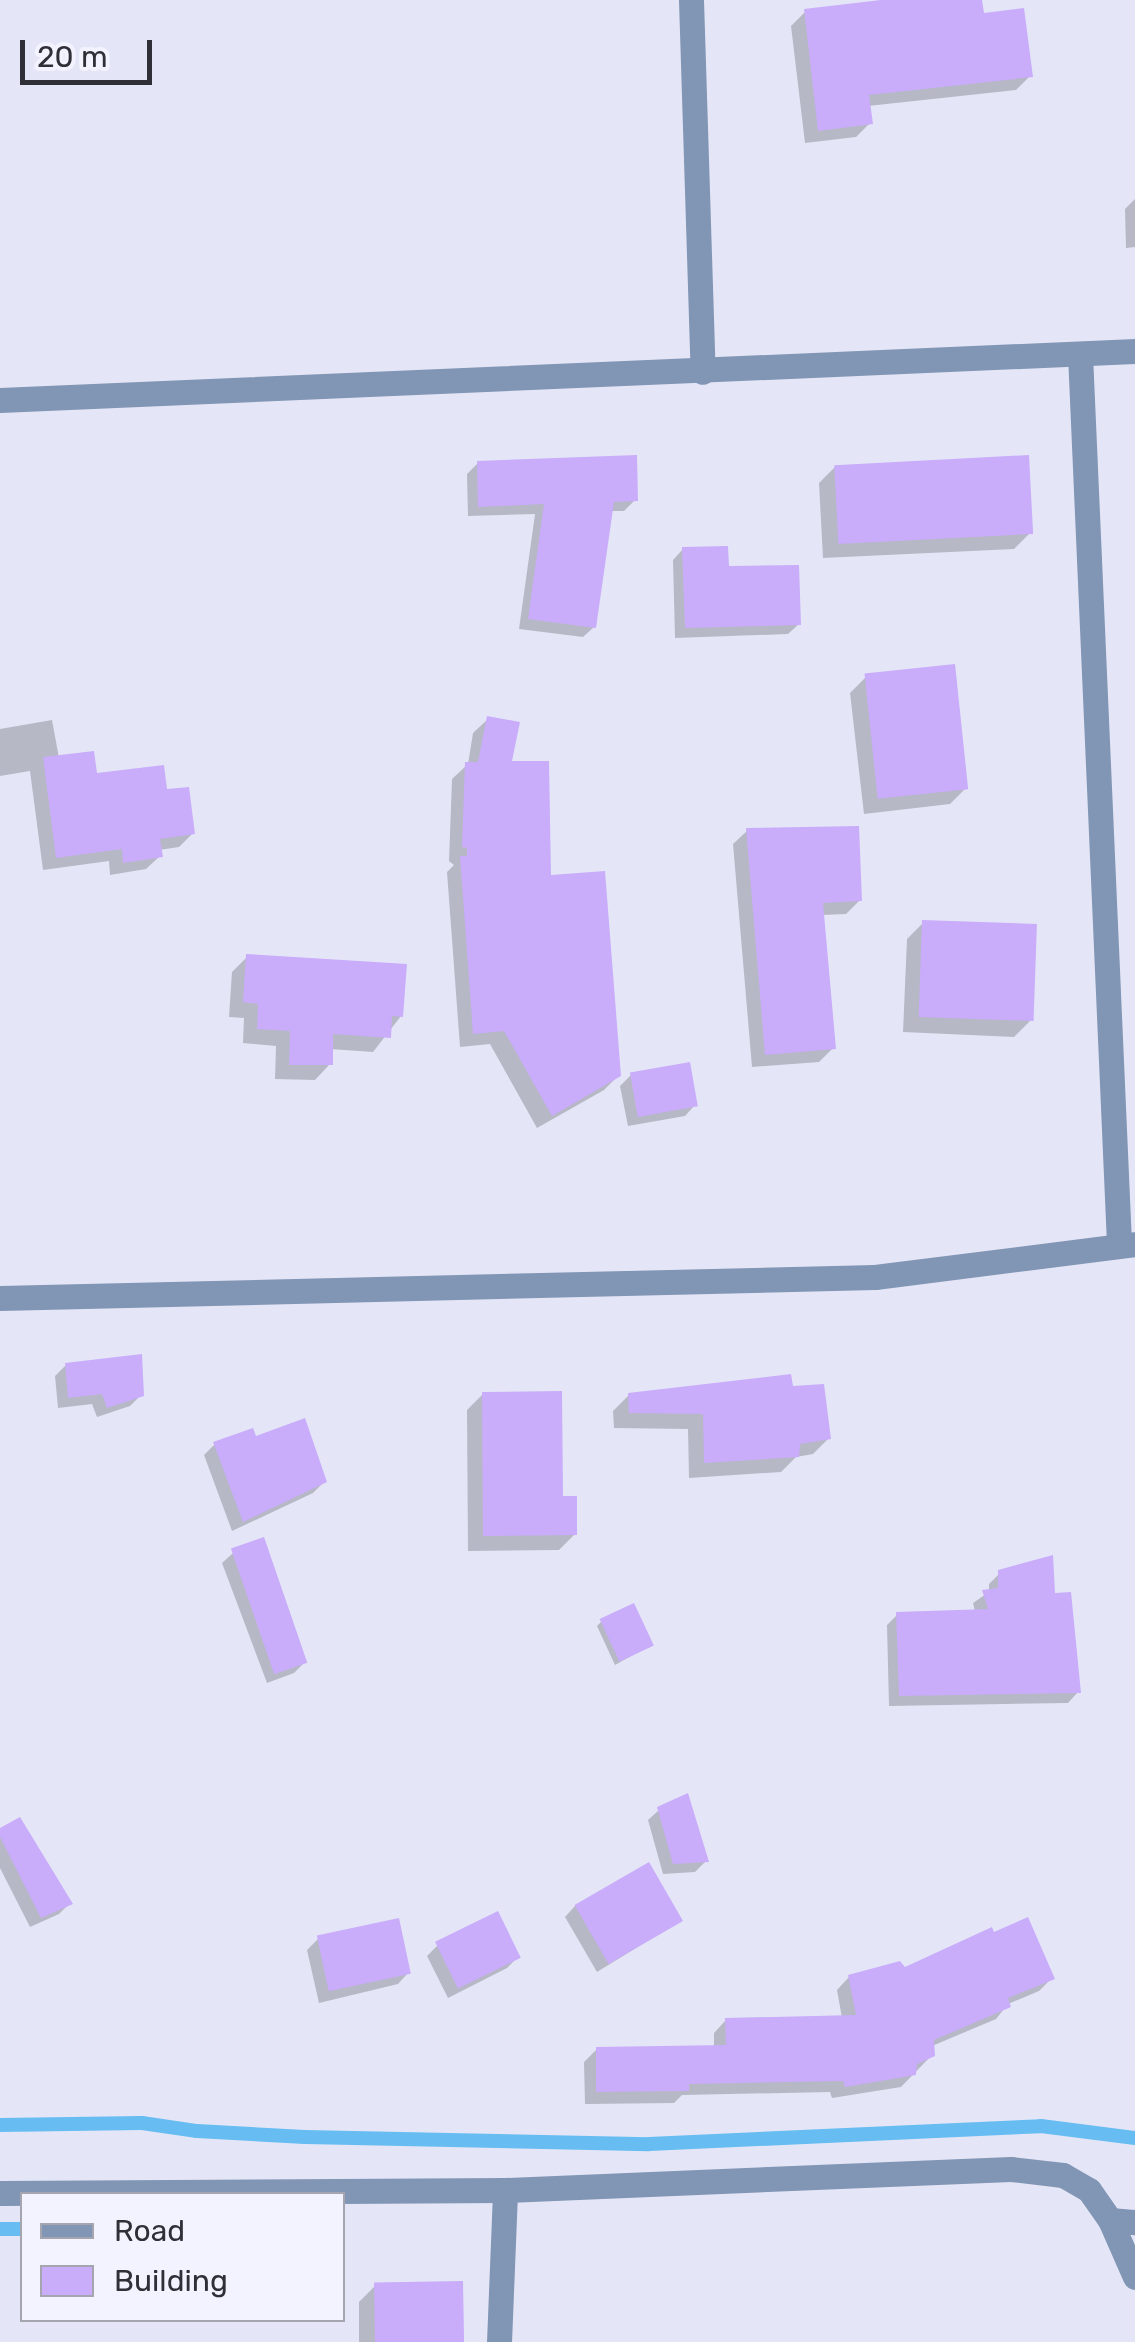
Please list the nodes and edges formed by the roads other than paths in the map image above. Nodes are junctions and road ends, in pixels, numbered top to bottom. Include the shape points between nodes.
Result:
1 (691, 0) edge
2 (1135, 351) edge
3 (1080, 354) junction
4 (703, 372) junction
5 (0, 400) edge
6 (1127, 1244) edge
7 (0, 1298) edge
8 (505, 2190) junction
9 (168, 2192) edge
10 (1122, 2221) edge
11 (1135, 2277) edge
12 (499, 2342) edge

1 - 4 street
2 - 3 street
3 - 4 street
3 - 6 street
4 - 5 street
6 - 7 street via 875,1277
8 - 9 street
8 - 10 street via 1011,2168 1063,2175
8 - 12 street
10 - 11 street

